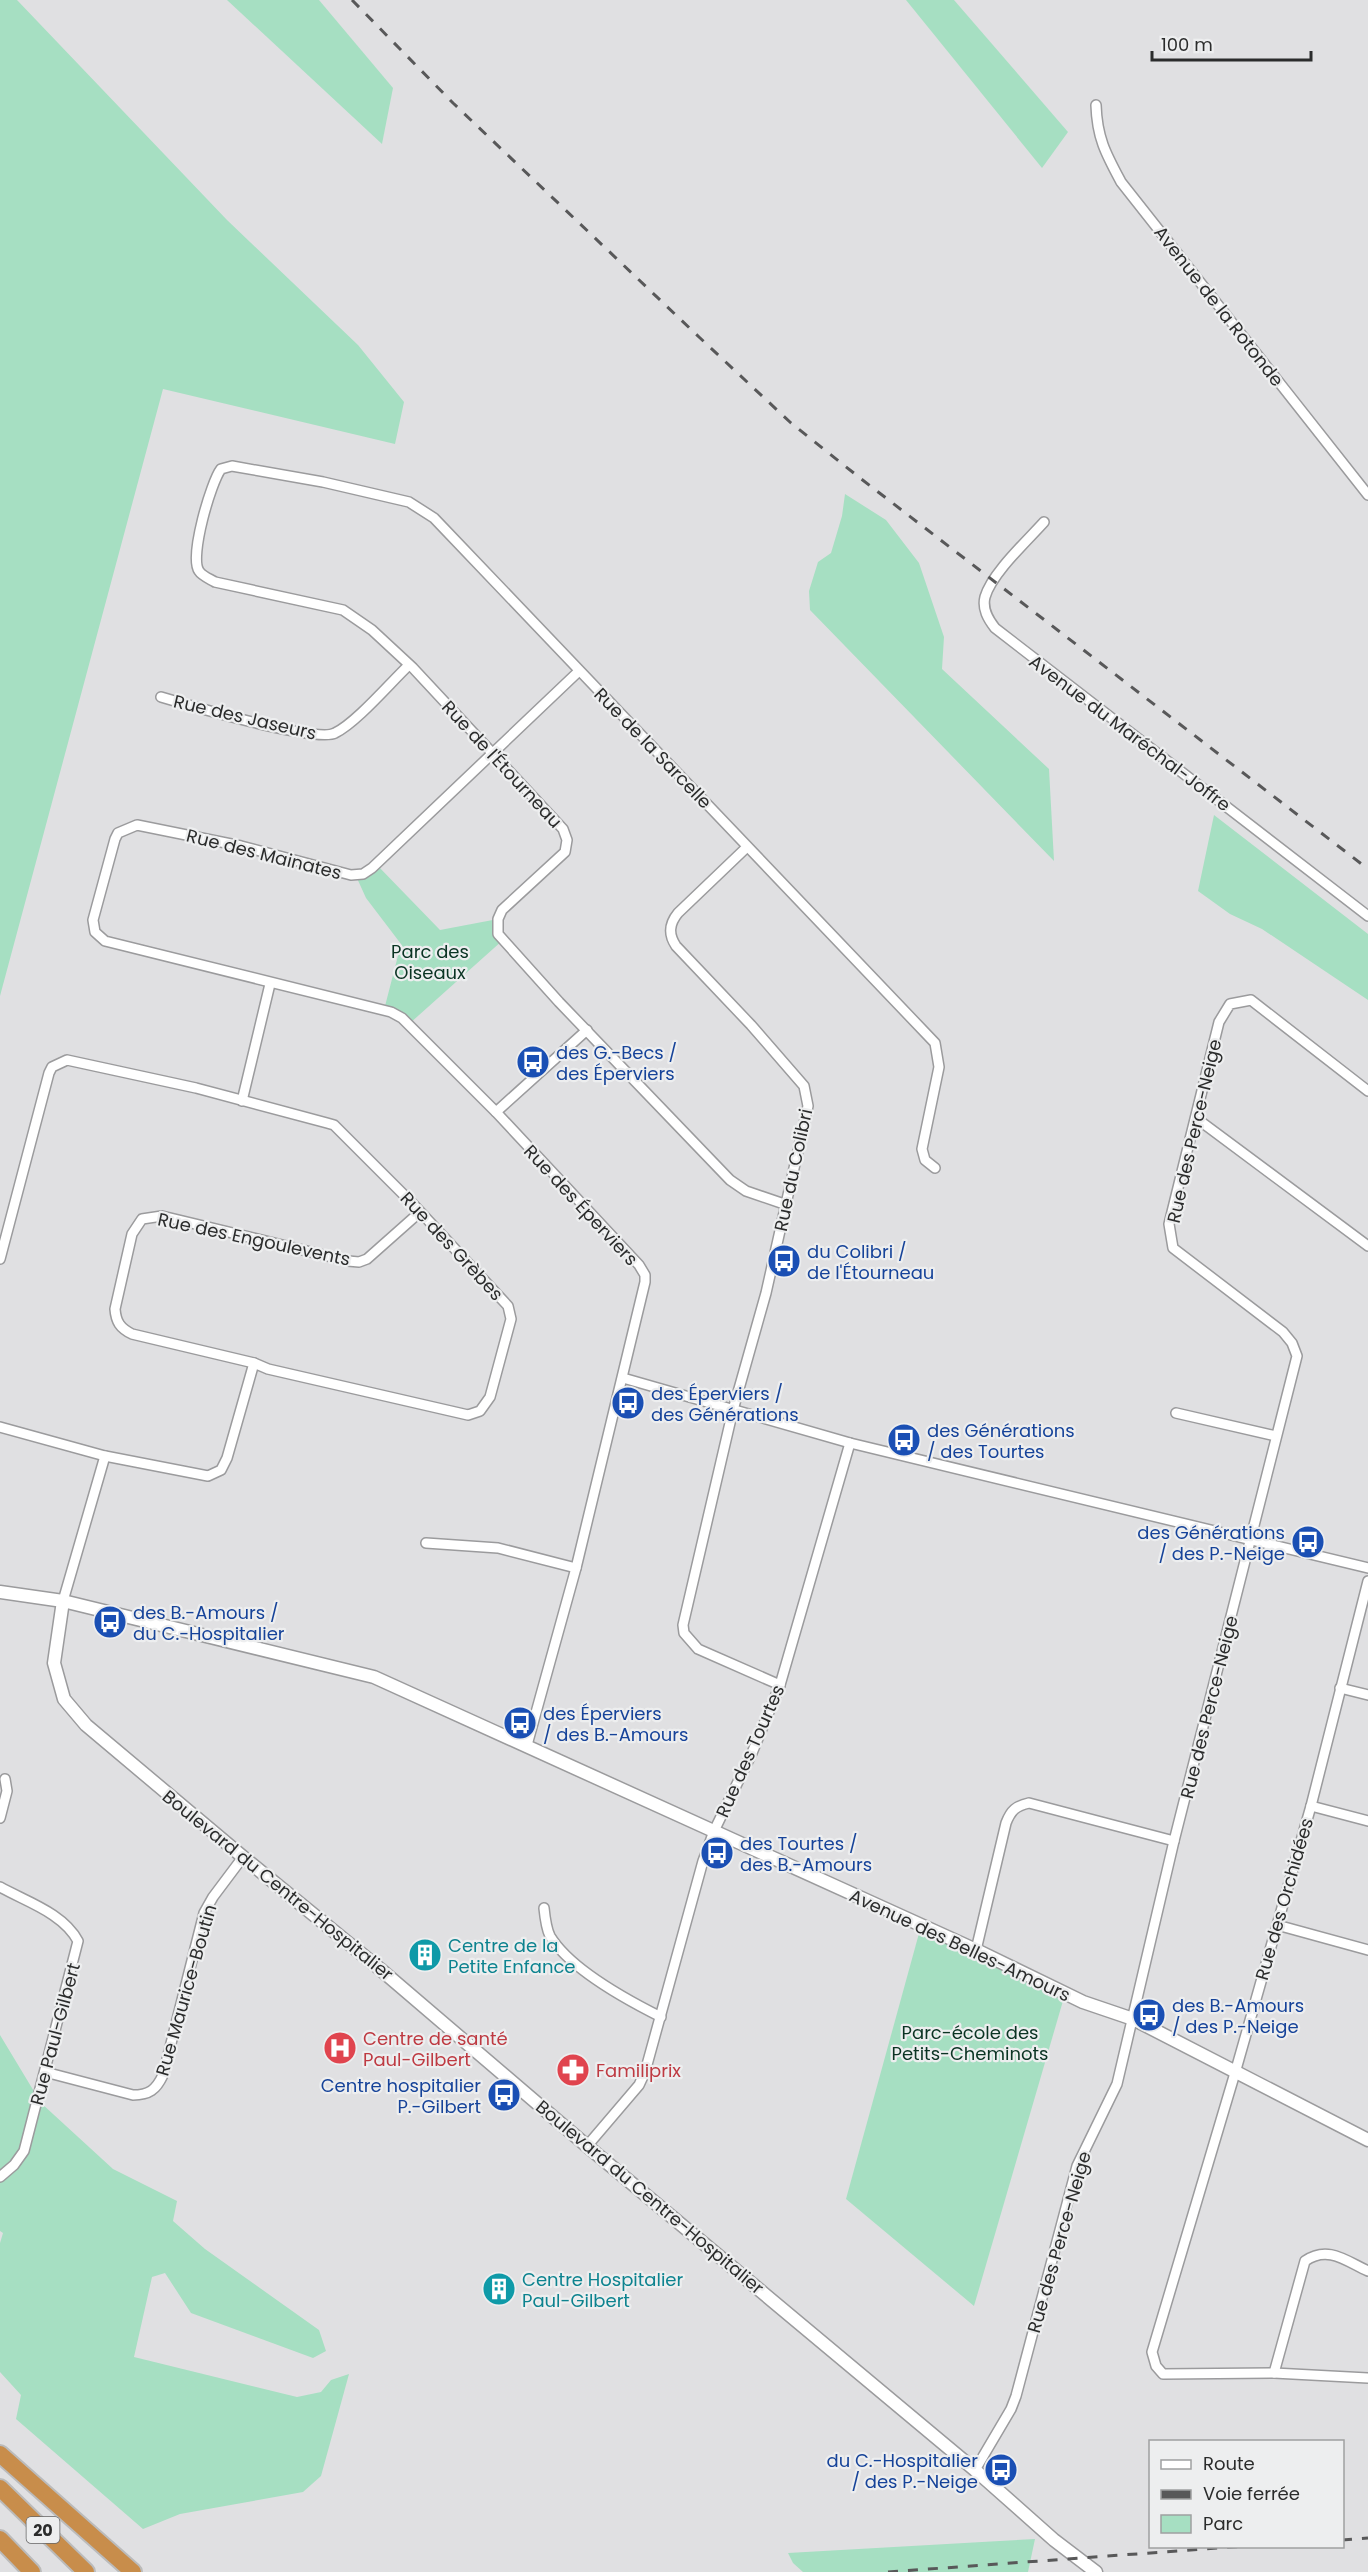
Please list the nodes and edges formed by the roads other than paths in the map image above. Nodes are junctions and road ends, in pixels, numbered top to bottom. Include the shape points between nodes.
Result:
1 (1096, 105) dead end
2 (221, 469) joint
3 (1368, 495) edge
4 (1044, 522) dead end
5 (409, 665) junction
6 (579, 671) junction
7 (161, 698) dead end
8 (492, 754) junction
9 (747, 847) junction
10 (1368, 915) edge
11 (95, 932) joint
12 (270, 984) junction
13 (587, 1030) junction
14 (1368, 1090) edge
15 (242, 1101) junction
16 (496, 1112) junction
17 (1196, 1118) junction
18 (935, 1168) dead end
19 (787, 1205) junction
20 (420, 1212) junction
21 (1368, 1246) edge
22 (0, 1259) edge
23 (254, 1363) junction
24 (623, 1378) junction
25 (733, 1410) junction
26 (1176, 1413) dead end
27 (0, 1427) edge
28 (1276, 1436) junction
29 (850, 1443) junction
30 (105, 1455) junction
31 (1251, 1539) junction
32 (426, 1543) dead end
33 (576, 1568) junction
34 (1368, 1568) edge
35 (1368, 1581) edge
36 (0, 1593) edge
37 (63, 1601) junction
38 (780, 1685) junction
39 (1340, 1688) junction
40 (1368, 1695) edge
41 (527, 1745) junction
42 (5, 1779) dead end
43 (1311, 1806) junction
44 (0, 1818) edge
45 (1368, 1821) edge
46 (714, 1831) junction
47 (1174, 1840) junction
48 (243, 1857) junction
49 (0, 1887) edge
50 (544, 1908) dead end
51 (1277, 1925) junction
52 (976, 1950) junction
53 (1368, 1950) edge
54 (661, 2016) junction
55 (1133, 2019) junction
56 (45, 2072) junction
57 (1235, 2073) junction
58 (1368, 2140) edge
59 (587, 2146) junction
60 (0, 2177) edge
61 (1368, 2271) edge
62 (1274, 2373) junction
63 (1368, 2378) edge
64 (0, 2454) edge
65 (975, 2470) junction
66 (0, 2488) edge
67 (0, 2539) edge
68 (130, 2568) edge
69 (32, 2572) edge
70 (86, 2572) edge
71 (1096, 2572) edge

1 - 3 street, Avenue de la Rotonde via 1096,128 1121,182
2 - 5 street, Rue de l'Étourneau via 197,538 195,559 199,571 214,582 343,610 372,630
2 - 6 street, Rue de la Sarcelle via 232,466 312,480 414,504 434,518
4 - 10 street, Avenue du Maréchal-Joffre via 989,588 984,605 995,628
5 - 7 street, Rue des Jaseurs via 345,727 328,736
5 - 8 street, Rue de l'Étourneau
6 - 8 street, Rue des Mainates
6 - 9 street, Rue de la Sarcelle
8 - 11 street, Rue des Mainates via 372,868 356,876 241,846 137,825 125,829 114,839 93,920
8 - 13 street, Rue de l'Étourneau via 563,829 567,840 565,852 502,910 498,934
9 - 18 street, Rue de la Sarcelle via 935,1043 939,1067 922,1149 925,1160
9 - 19 street, Rue du Colibri via 678,913 670,933 676,946 804,1086 808,1106
11 - 12 street, Rue des Éperviers via 105,941
12 - 15 street
12 - 16 street, Rue des Éperviers via 394,1013
13 - 16 street
13 - 19 street, Rue de l'Étourneau via 730,1180 746,1191
14 - 17 street, Rue des Perce-Neige via 1251,1000 1230,1004 1219,1022
15 - 20 street, Rue des Grèbes via 334,1125
15 - 22 street, Rue des Grèbes via 67,1060 52,1067
16 - 24 street, Rue des Éperviers via 645,1275
17 - 21 street
17 - 28 street, Rue des Perce-Neige via 1169,1224 1173,1248 1292,1343 1297,1356
19 - 25 street, Rue du Colibri
20 - 23 street, Rue des Grèbes via 510,1312 490,1397 480,1411 468,1415
20 - 23 street, Rue des Engoulevents via 359,1262 162,1216 142,1219 132,1234 115,1309 121,1328 132,1334
23 - 30 street via 221,1470 200,1475
24 - 25 street
24 - 33 street, Rue des Éperviers
25 - 29 street
25 - 38 street, Rue du Colibri via 684,1633 698,1648
26 - 28 street
27 - 30 street
28 - 31 street, Rue des Perce-Neige
29 - 31 street
29 - 38 street, Rue des Tourtes
30 - 37 street
31 - 34 street
31 - 47 street, Rue des Perce-Neige
32 - 33 street via 498,1548
33 - 41 street, Rue des Éperviers
35 - 39 street, Rue des Orchidées
36 - 37 street, Avenue des Belles-Amours
37 - 41 street, Avenue des Belles-Amours via 374,1677
37 - 48 street, Boulevard du Centre-Hospitalier via 54,1663 64,1699 86,1725
38 - 46 street, Rue des Tourtes
39 - 40 street
39 - 43 street, Rue des Orchidées
41 - 46 street, Avenue des Belles-Amours
42 - 44 street via 7,1791
43 - 45 street
43 - 51 street, Rue des Orchidées
46 - 52 street, Avenue des Belles-Amours
46 - 54 street, Rue des Tourtes
47 - 52 street via 1029,1803 1017,1806 1006,1823
47 - 55 street, Rue des Perce-Neige
48 - 56 street, Rue Maurice-Boutin via 204,1913 157,2087 147,2095 133,2095
48 - 59 street, Boulevard du Centre-Hospitalier via 406,1990
49 - 56 street, Rue Paul-Gilbert via 57,1917 71,1928 78,1941
50 - 54 street via 551,1937 569,1956 610,1990
51 - 53 street
51 - 57 street, Rue des Orchidées
52 - 55 street, Avenue des Belles-Amours via 1083,2002
54 - 59 street, Rue des Tourtes via 639,2085
55 - 57 street, Avenue des Belles-Amours
55 - 65 street, Rue des Perce-Neige via 1117,2084 1077,2166 1016,2396
56 - 60 street, Rue Paul-Gilbert via 24,2151
57 - 58 street, Avenue des Belles-Amours
57 - 62 street, Rue des Orchidées via 1152,2352 1163,2374
59 - 65 street, Boulevard du Centre-Hospitalier
61 - 62 street via 1332,2254 1315,2254 1305,2261
62 - 63 street
64 - 68 highway
65 - 71 street, Boulevard du Centre-Hospitalier
66 - 70 highway, 20
67 - 69 highway, 20

